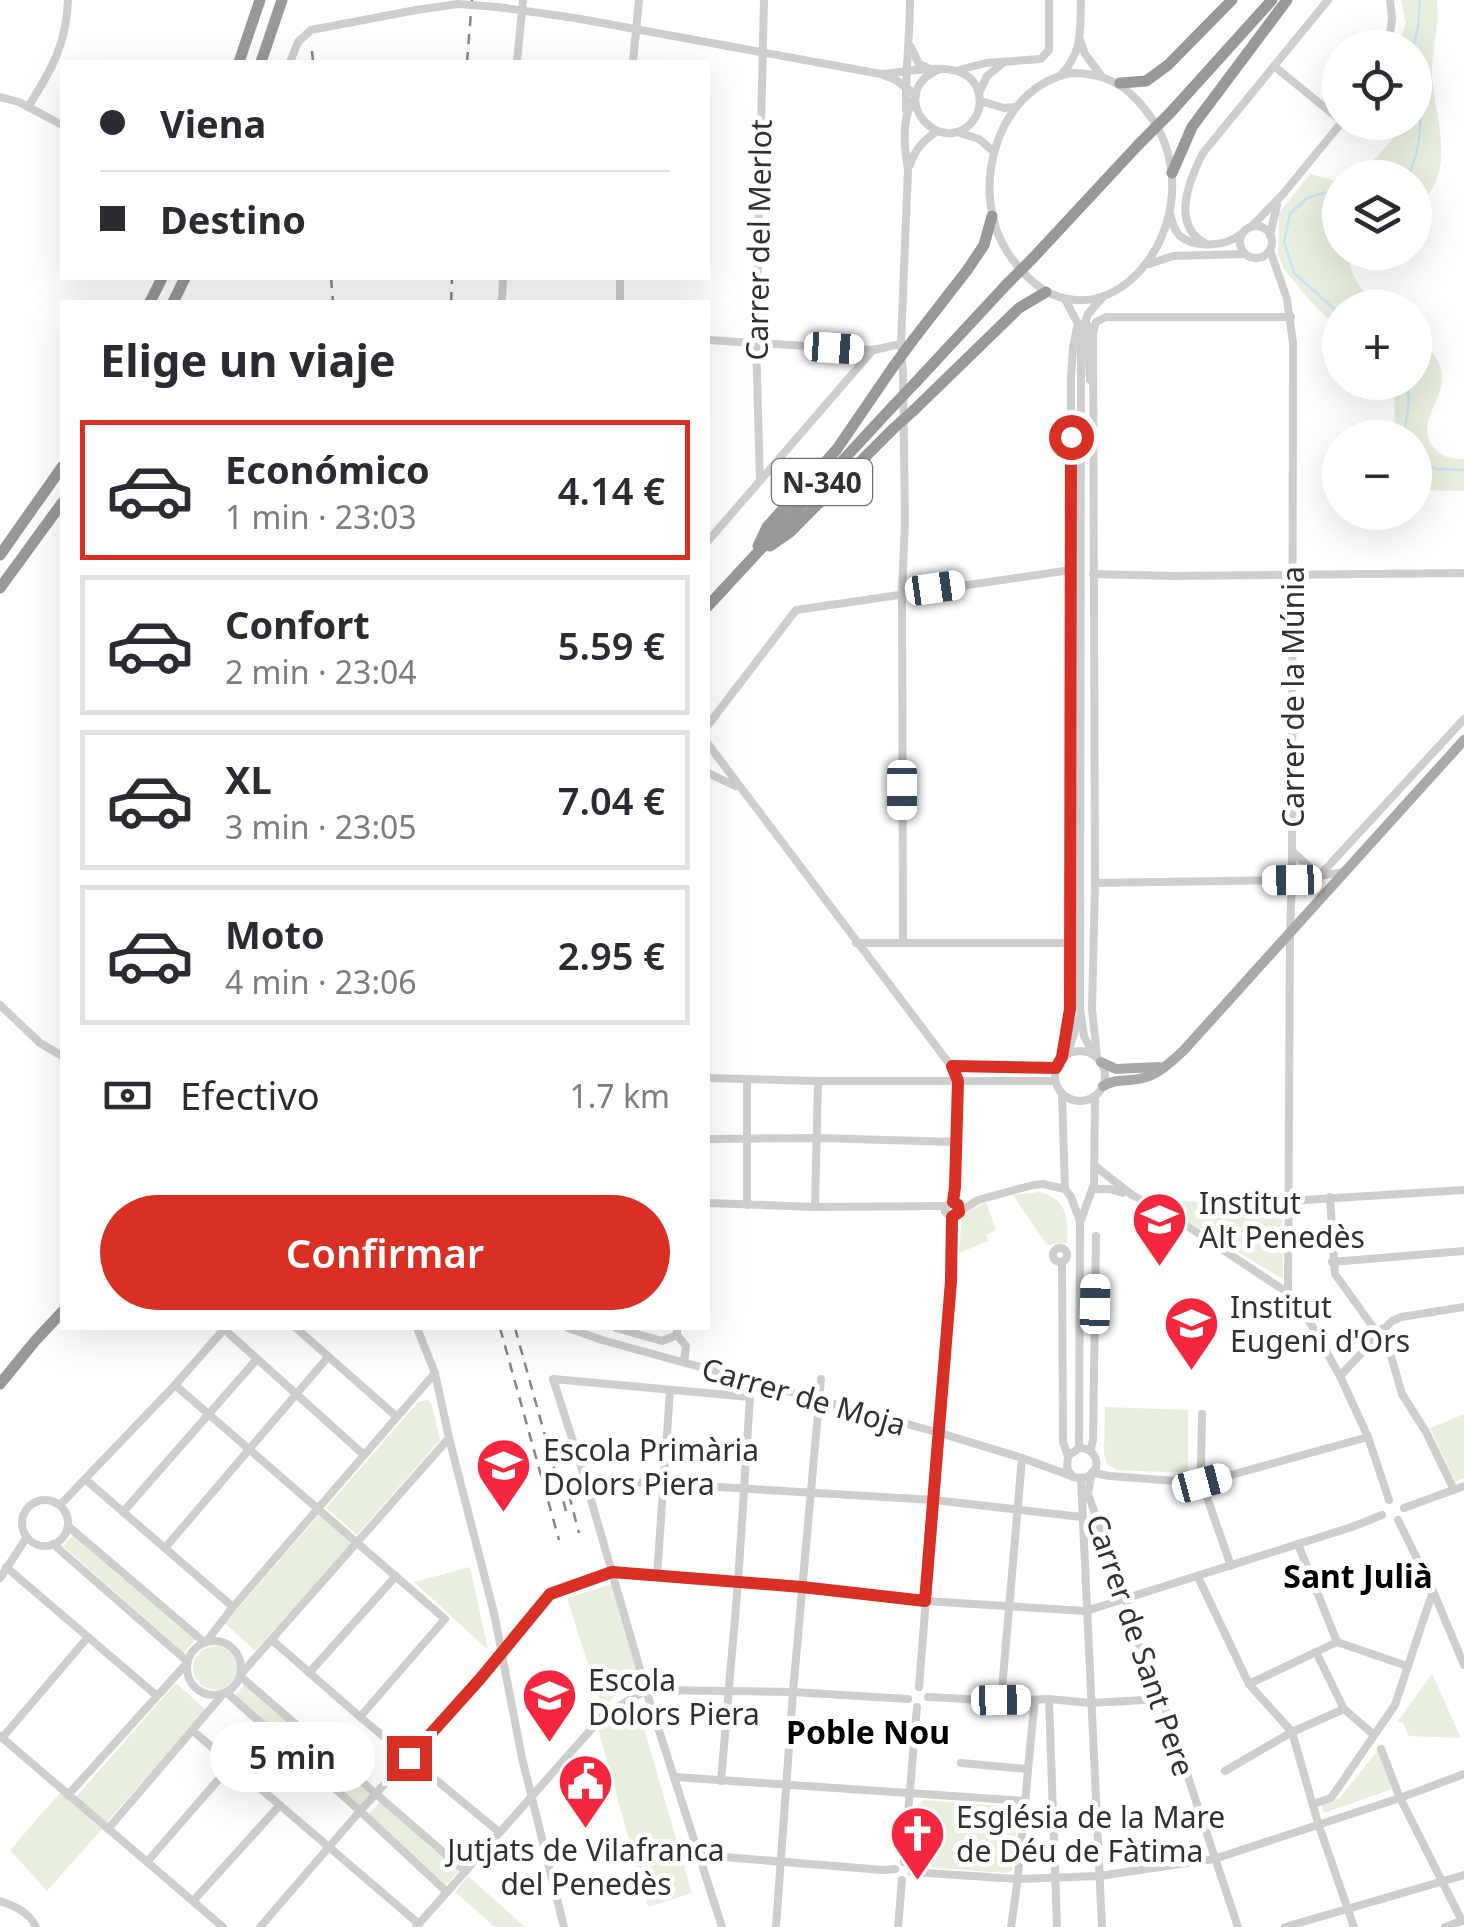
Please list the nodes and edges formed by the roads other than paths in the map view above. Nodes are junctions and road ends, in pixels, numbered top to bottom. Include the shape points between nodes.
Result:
1 (68, 0) edge
2 (260, 0) edge
3 (282, 0) edge
4 (640, 0) edge
5 (764, 0) edge
6 (910, 0) edge
7 (1048, 0) edge
8 (1081, 0) edge
9 (1232, 0) edge
10 (1272, 0) edge
11 (1288, 0) edge
12 (1328, 0) edge
13 (1390, 0) edge
14 (522, 5) edge
15 (635, 30) junction
16 (1390, 30) edge
17 (1080, 40) junction
18 (910, 43) junction
19 (761, 52) junction
20 (240, 60) edge
21 (262, 60) edge
22 (291, 60) edge
23 (517, 60) edge
24 (633, 60) edge
25 (1006, 62) junction
26 (1274, 66) junction
27 (936, 70) junction
28 (958, 70) junction
29 (905, 72) junction
30 (881, 74) junction
31 (1062, 74) junction
32 (1103, 77) junction
33 (1120, 84) junction
34 (905, 86) junction
35 (916, 97) junction
36 (980, 97) junction
37 (0, 98) edge
38 (1322, 105) edge
39 (28, 107) junction
40 (1016, 107) junction
41 (906, 114) junction
42 (60, 124) edge
43 (937, 131) junction
44 (957, 132) junction
45 (1326, 140) edge
46 (994, 152) junction
47 (908, 170) junction
48 (1172, 172) junction
49 (1283, 194) junction
50 (1170, 214) junction
51 (992, 216) junction
52 (1252, 226) junction
53 (1242, 234) junction
54 (1270, 235) junction
55 (1205, 243) junction
56 (1270, 250) junction
57 (1244, 254) junction
58 (1257, 258) junction
59 (1145, 266) junction
60 (1281, 282) junction
61 (1046, 292) junction
62 (1103, 296) junction
63 (1066, 299) junction
64 (1088, 314) junction
65 (1291, 317) junction
66 (1078, 324) junction
67 (1081, 334) junction
68 (710, 340) edge
69 (756, 342) junction
70 (906, 342) junction
71 (873, 350) junction
72 (1093, 394) junction
73 (60, 469) edge
74 (760, 481) junction
75 (60, 506) edge
76 (710, 539) edge
77 (0, 554) edge
78 (751, 560) junction
79 (1071, 570) junction
80 (1092, 574) junction
81 (1292, 574) junction
82 (1464, 574) edge
83 (0, 588) edge
84 (902, 593) junction
85 (710, 604) edge
86 (1464, 718) edge
87 (710, 722) edge
88 (1464, 740) edge
89 (710, 747) edge
90 (710, 774) edge
91 (740, 788) junction
92 (1292, 851) junction
93 (1346, 872) junction
94 (1319, 876) junction
95 (1292, 880) junction
96 (1095, 884) junction
97 (1290, 934) junction
98 (903, 942) junction
99 (856, 943) junction
100 (1070, 943) junction
101 (0, 1005) edge
102 (1080, 1009) junction
103 (60, 1055) edge
104 (1064, 1056) junction
105 (1097, 1058) junction
106 (1169, 1063) junction
107 (952, 1066) junction
108 (1056, 1068) junction
109 (710, 1078) edge
110 (748, 1079) junction
111 (818, 1081) junction
112 (958, 1081) junction
113 (1055, 1081) junction
114 (1099, 1091) junction
115 (1062, 1095) junction
116 (817, 1138) junction
117 (710, 1139) edge
118 (748, 1139) junction
119 (956, 1142) junction
120 (1095, 1166) junction
121 (1464, 1190) edge
122 (1091, 1192) junction
123 (1068, 1193) junction
124 (1132, 1195) junction
125 (1330, 1197) junction
126 (1288, 1200) junction
127 (710, 1204) edge
128 (747, 1204) junction
129 (949, 1204) junction
130 (815, 1207) junction
131 (956, 1214) junction
132 (1080, 1223) junction
133 (1096, 1236) dead end
134 (1464, 1251) edge
135 (1062, 1262) dead end
136 (1332, 1262) junction
137 (1288, 1293) junction
138 (1464, 1307) edge
139 (60, 1314) edge
140 (222, 1330) edge
141 (226, 1330) edge
142 (298, 1330) edge
143 (418, 1330) edge
144 (574, 1330) edge
145 (623, 1330) edge
146 (677, 1331) edge
147 (1381, 1331) junction
148 (328, 1356) junction
149 (257, 1359) junction
150 (684, 1362) junction
151 (436, 1374) junction
152 (1340, 1376) junction
153 (820, 1379) dead end
154 (751, 1381) junction
155 (0, 1384) edge
156 (175, 1385) junction
157 (670, 1391) junction
158 (296, 1394) junction
159 (750, 1397) junction
160 (818, 1399) junction
161 (208, 1414) junction
162 (1202, 1414) dead end
163 (397, 1417) junction
164 (940, 1433) junction
165 (1368, 1437) junction
166 (449, 1438) junction
167 (1079, 1448) junction
168 (248, 1449) junction
169 (1090, 1451) junction
170 (364, 1455) junction
171 (1067, 1457) junction
172 (1022, 1458) junction
173 (1039, 1465) junction
174 (1092, 1474) junction
175 (585, 1478) junction
176 (1077, 1478) junction
177 (85, 1480) junction
178 (1199, 1482) junction
179 (666, 1483) junction
180 (1464, 1486) edge
181 (744, 1488) junction
182 (1454, 1490) junction
183 (811, 1494) junction
184 (934, 1500) junction
185 (1389, 1500) junction
186 (60, 1505) junction
187 (318, 1508) junction
188 (1404, 1508) junction
189 (1018, 1511) junction
190 (122, 1512) junction
191 (1382, 1514) junction
192 (1082, 1517) junction
193 (1398, 1520) junction
194 (68, 1526) junction
195 (27, 1537) junction
196 (357, 1543) junction
197 (53, 1544) junction
198 (1298, 1544) junction
199 (164, 1548) junction
200 (1231, 1566) junction
201 (6, 1567) junction
202 (612, 1572) junction
203 (396, 1576) junction
204 (657, 1576) junction
205 (1198, 1577) junction
206 (0, 1578) edge
207 (738, 1583) junction
208 (802, 1587) junction
209 (1433, 1590) junction
210 (1126, 1600) junction
211 (925, 1601) junction
212 (1008, 1605) junction
213 (233, 1607) junction
214 (1086, 1612) junction
215 (1464, 1635) edge
216 (88, 1637) junction
217 (272, 1640) junction
218 (1453, 1641) junction
219 (205, 1642) junction
220 (1338, 1642) junction
221 (1316, 1652) junction
222 (501, 1653) junction
223 (187, 1662) junction
224 (1464, 1665) edge
225 (1408, 1666) junction
226 (310, 1673) junction
227 (240, 1675) junction
228 (1250, 1684) junction
229 (919, 1686) junction
230 (646, 1690) junction
231 (728, 1691) junction
232 (793, 1692) junction
233 (225, 1693) junction
234 (156, 1696) junction
235 (928, 1697) junction
236 (908, 1699) junction
237 (1049, 1699) junction
238 (1162, 1699) junction
239 (1001, 1700) junction
240 (1035, 1700) junction
241 (1091, 1704) junction
242 (917, 1707) junction
243 (1344, 1710) junction
244 (360, 1717) junction
245 (193, 1730) junction
246 (1292, 1732) junction
247 (1374, 1735) junction
248 (1, 1737) edge
249 (1382, 1749) dead end
250 (409, 1758) junction
251 (962, 1763) dead end
252 (231, 1765) junction
253 (1027, 1769) junction
254 (1226, 1771) dead end
255 (1464, 1774) edge
256 (675, 1778) junction
257 (720, 1781) junction
258 (786, 1786) junction
259 (375, 1794) junction
260 (68, 1795) junction
261 (909, 1795) junction
262 (532, 1797) junction
263 (1400, 1798) junction
264 (1024, 1802) junction
265 (1313, 1804) junction
266 (280, 1805) junction
267 (360, 1811) junction
268 (1318, 1824) junction
269 (108, 1829) junction
270 (498, 1832) junction
271 (329, 1846) junction
272 (699, 1856) junction
273 (1214, 1859) junction
274 (147, 1862) junction
275 (780, 1862) junction
276 (904, 1862) junction
277 (895, 1869) junction
278 (465, 1870) junction
279 (912, 1872) junction
280 (1464, 1875) edge
281 (1099, 1876) junction
282 (1055, 1878) junction
283 (1018, 1879) junction
284 (902, 1880) junction
285 (1442, 1882) junction
286 (447, 1892) junction
287 (0, 1901) edge
288 (193, 1902) junction
289 (1348, 1908) junction
290 (1463, 1920) edge
291 (264, 1924) edge
292 (418, 1925) edge
293 (36, 1927) edge
294 (223, 1927) edge
295 (564, 1927) edge
296 (722, 1927) edge
297 (776, 1927) edge
298 (898, 1927) edge
299 (1011, 1927) edge
300 (1057, 1927) edge
301 (1102, 1927) edge
302 (1238, 1927) edge
303 (1285, 1927) edge
304 (1354, 1927) edge
305 (1445, 1927) edge

1 - 39 street via 64,39
2 - 20 highway
3 - 21 highway
4 - 15 street
5 - 19 street, Carrer del Merlot
6 - 18 street
7 - 25 street via 1049,50 1041,59
8 - 17 street
9 - 33 highway via 1168,65 1146,81
10 - 78 highway, N-340, bridge
11 - 48 highway via 1192,127
12 - 26 street
13 - 16 street
14 - 15 street
14 - 22 street, bridge via 458,4 311,30
14 - 23 street
15 - 19 street
15 - 24 street
17 - 31 street
17 - 32 street
18 - 27 street via 919,64
18 - 29 street
19 - 30 street
19 - 69 street, Carrer del Merlot
25 - 28 street
25 - 36 street via 986,76
26 - 38 street
26 - 55 street via 1193,173 1186,224
27 - 28 street
27 - 29 street
27 - 35 street
28 - 36 street via 972,79
29 - 30 street
29 - 34 street
30 - 34 street
31 - 32 street
31 - 40 street
32 - 33 street
33 - 48 street via 1156,125
34 - 35 street
34 - 41 street
35 - 41 street
35 - 43 street via 920,118
36 - 40 street
36 - 44 street via 974,120
37 - 39 street
39 - 42 street
40 - 46 street
41 - 47 street
43 - 44 street
43 - 47 street via 914,151
44 - 46 street
45 - 49 street
46 - 51 street
47 - 70 street
48 - 50 street
49 - 52 street
49 - 54 street
50 - 55 street via 1183,239
50 - 59 street
51 - 61 street via 1010,256
51 - 70 highway via 968,269
52 - 53 street
52 - 54 street
53 - 55 street
53 - 57 street
54 - 56 street
56 - 58 street
56 - 60 street, Carrer de la Múnia
57 - 58 street
57 - 59 street via 1174,256
58 - 60 street, Carrer de la Múnia
59 - 62 street
60 - 65 street, Carrer de la Múnia
61 - 63 street
61 - 78 highway, bridge via 1020,308 789,533
62 - 63 street
62 - 64 street
63 - 66 street
64 - 67 street
64 - 72 street
65 - 72 street via 1106,318 1096,322 1094,333
65 - 81 street, Carrer de la Múnia
66 - 67 street
66 - 79 street via 1071,378
67 - 102 street
68 - 69 street
69 - 71 street
69 - 74 street, Carrer del Merlot
70 - 71 street
70 - 78 highway, bridge via 837,449 767,527
70 - 84 street
71 - 74 street
72 - 80 street
73 - 77 highway
74 - 76 street
75 - 83 highway
78 - 85 highway, N-340
79 - 84 street
79 - 100 street
80 - 81 street
80 - 96 street
81 - 82 street
81 - 92 street, Carrer de la Múnia
84 - 87 street via 796,610
84 - 98 street
86 - 94 street
88 - 93 main road
89 - 91 street
90 - 91 street
91 - 99 street
92 - 94 street
92 - 95 street, Carrer de la Múnia
93 - 94 street
93 - 97 main road
94 - 95 street
95 - 96 street
95 - 97 street, Carrer de la Múnia
96 - 105 street
97 - 106 main road
97 - 126 street, Carrer de la Múnia
98 - 99 street
98 - 100 street
99 - 107 street
100 - 104 street
101 - 103 street
102 - 104 street
102 - 105 street via 1084,1036
104 - 105 street via 1080,1050
104 - 108 street
105 - 106 main road via 1122,1070
105 - 114 street via 1105,1078
106 - 114 main road
107 - 108 street
107 - 112 street
108 - 113 street
109 - 110 street
110 - 111 street
110 - 118 street
111 - 112 street
111 - 116 street
112 - 113 street
112 - 119 street
113 - 115 street
114 - 115 street via 1078,1102
114 - 120 street
115 - 123 street
116 - 118 street
116 - 119 street
116 - 130 street
117 - 118 street
118 - 128 street
119 - 129 street
120 - 122 street
120 - 124 street
121 - 125 street
122 - 123 street via 1081,1198
122 - 124 street
122 - 132 street
123 - 131 street via 1042,1184 978,1200
123 - 132 street
124 - 137 street
125 - 126 street
125 - 136 street
126 - 137 street, Carrer de la Múnia
127 - 128 street
128 - 130 street
129 - 130 street
129 - 131 street via 958,1205
131 - 164 street
132 - 167 street
133 - 169 street
134 - 136 street
135 - 171 street
136 - 147 street via 1334,1274
137 - 152 street
138 - 147 street via 1400,1317
139 - 155 highway
140 - 156 street
141 - 149 street
142 - 148 street
143 - 151 street
144 - 150 street, Carrer de Moja
145 - 146 street via 662,1341
146 - 150 street via 686,1346
147 - 152 street
147 - 182 street via 1402,1394
148 - 158 street
148 - 163 street
149 - 158 street
149 - 161 street
150 - 154 street, Carrer de Moja
151 - 163 street
151 - 166 street
152 - 165 street
153 - 160 street
154 - 159 street
154 - 160 street, Carrer de Moja
156 - 161 street
156 - 177 street
157 - 159 street
157 - 175 street via 553,1380
157 - 179 street
158 - 168 street
158 - 170 street
159 - 181 street
160 - 164 street, Carrer de Moja
160 - 183 street
161 - 168 street
161 - 190 street
162 - 178 street
163 - 170 street
164 - 172 street, Carrer de Moja
164 - 184 street
165 - 178 street
165 - 185 street
166 - 196 street
166 - 222 street
167 - 169 street
167 - 171 street
168 - 187 street
168 - 199 street
169 - 174 street via 1097,1463
170 - 187 street
171 - 173 street
171 - 176 street via 1066,1469
172 - 173 street, Carrer de Moja
172 - 189 street
173 - 176 street, Carrer de Moja
174 - 176 street
174 - 178 street
174 - 210 street, Carrer de Sant Pere via 1088,1494
175 - 179 street
175 - 202 street
176 - 192 street
177 - 186 street
177 - 190 street
178 - 200 street
179 - 181 street
179 - 204 street
180 - 182 street
181 - 183 street
181 - 207 street
182 - 188 street
183 - 184 street
183 - 208 street
184 - 189 street
184 - 211 street
185 - 188 street
185 - 191 street
186 - 194 street
186 - 195 street via 40,1500 28,1508 22,1522
187 - 196 street
187 - 213 street
188 - 193 street
189 - 192 street
189 - 212 street
190 - 199 street
191 - 193 street
191 - 198 street
192 - 214 street
193 - 209 street
194 - 197 street
194 - 219 street
195 - 197 street
195 - 201 street
196 - 203 street
196 - 217 street
197 - 223 street
198 - 200 street
198 - 220 street
199 - 213 street
200 - 205 street
201 - 206 street
201 - 216 street
202 - 204 street
202 - 222 street via 550,1594
202 - 230 street
203 - 226 street
203 - 244 street via 445,1618
204 - 207 street
205 - 210 street
205 - 228 street
207 - 208 street
207 - 231 street
208 - 211 street
208 - 232 street
209 - 218 street
209 - 225 street
210 - 214 street
210 - 238 street, Carrer de Sant Pere
211 - 212 street
211 - 229 street
212 - 214 street
212 - 239 street
213 - 219 street
214 - 241 street
215 - 218 street
216 - 234 street
216 - 248 street
217 - 226 street
217 - 227 street
218 - 224 street
219 - 223 street
219 - 227 street via 236,1650
220 - 221 street
220 - 225 street
221 - 228 street
221 - 243 street
222 - 250 street
222 - 262 street
223 - 233 street via 189,1679 200,1691
223 - 234 street
225 - 247 street via 1395,1705
226 - 244 street
227 - 233 street
227 - 259 street
228 - 246 street
229 - 235 street
229 - 236 street
230 - 231 street
230 - 256 street
230 - 262 street via 603,1716
231 - 232 street
231 - 257 street
232 - 236 street
232 - 258 street
233 - 245 street
233 - 267 street
234 - 260 street
235 - 239 street
235 - 242 street
236 - 242 street
237 - 240 street
237 - 241 street
237 - 282 street
238 - 241 street
238 - 273 street, Carrer de Sant Pere
239 - 240 street
240 - 253 street
241 - 281 street
242 - 261 street
243 - 246 street
243 - 247 street
244 - 250 street
245 - 252 street
245 - 269 street
246 - 254 street
246 - 265 street
247 - 265 street via 1331,1798
248 - 260 street
249 - 263 street
250 - 259 street
250 - 270 street
251 - 253 street
252 - 266 street
252 - 274 street
253 - 264 street
255 - 263 street
256 - 257 street
256 - 272 street
257 - 258 street
258 - 261 street
258 - 275 street
259 - 267 street
259 - 278 street
260 - 269 street
261 - 264 street
261 - 276 street
262 - 270 street
262 - 295 street
263 - 268 street
263 - 285 street
264 - 283 street
265 - 268 street
266 - 271 street
266 - 288 street
267 - 271 street
267 - 286 street
268 - 273 street
268 - 289 street
269 - 274 street
270 - 278 street
271 - 291 street
271 - 292 street
272 - 275 street
272 - 296 street
273 - 281 street
273 - 302 street, Carrer de Sant Pere
274 - 288 street
275 - 277 street
275 - 297 street
276 - 277 street
276 - 279 street
277 - 284 street
278 - 286 street
279 - 283 street
279 - 284 street
280 - 285 street
281 - 282 street
281 - 301 street
282 - 283 street
282 - 300 street
283 - 299 street
284 - 298 street
285 - 289 street
285 - 290 street
286 - 292 street
287 - 293 street via 20,1908
288 - 294 street
289 - 303 street
289 - 304 street
290 - 305 street

